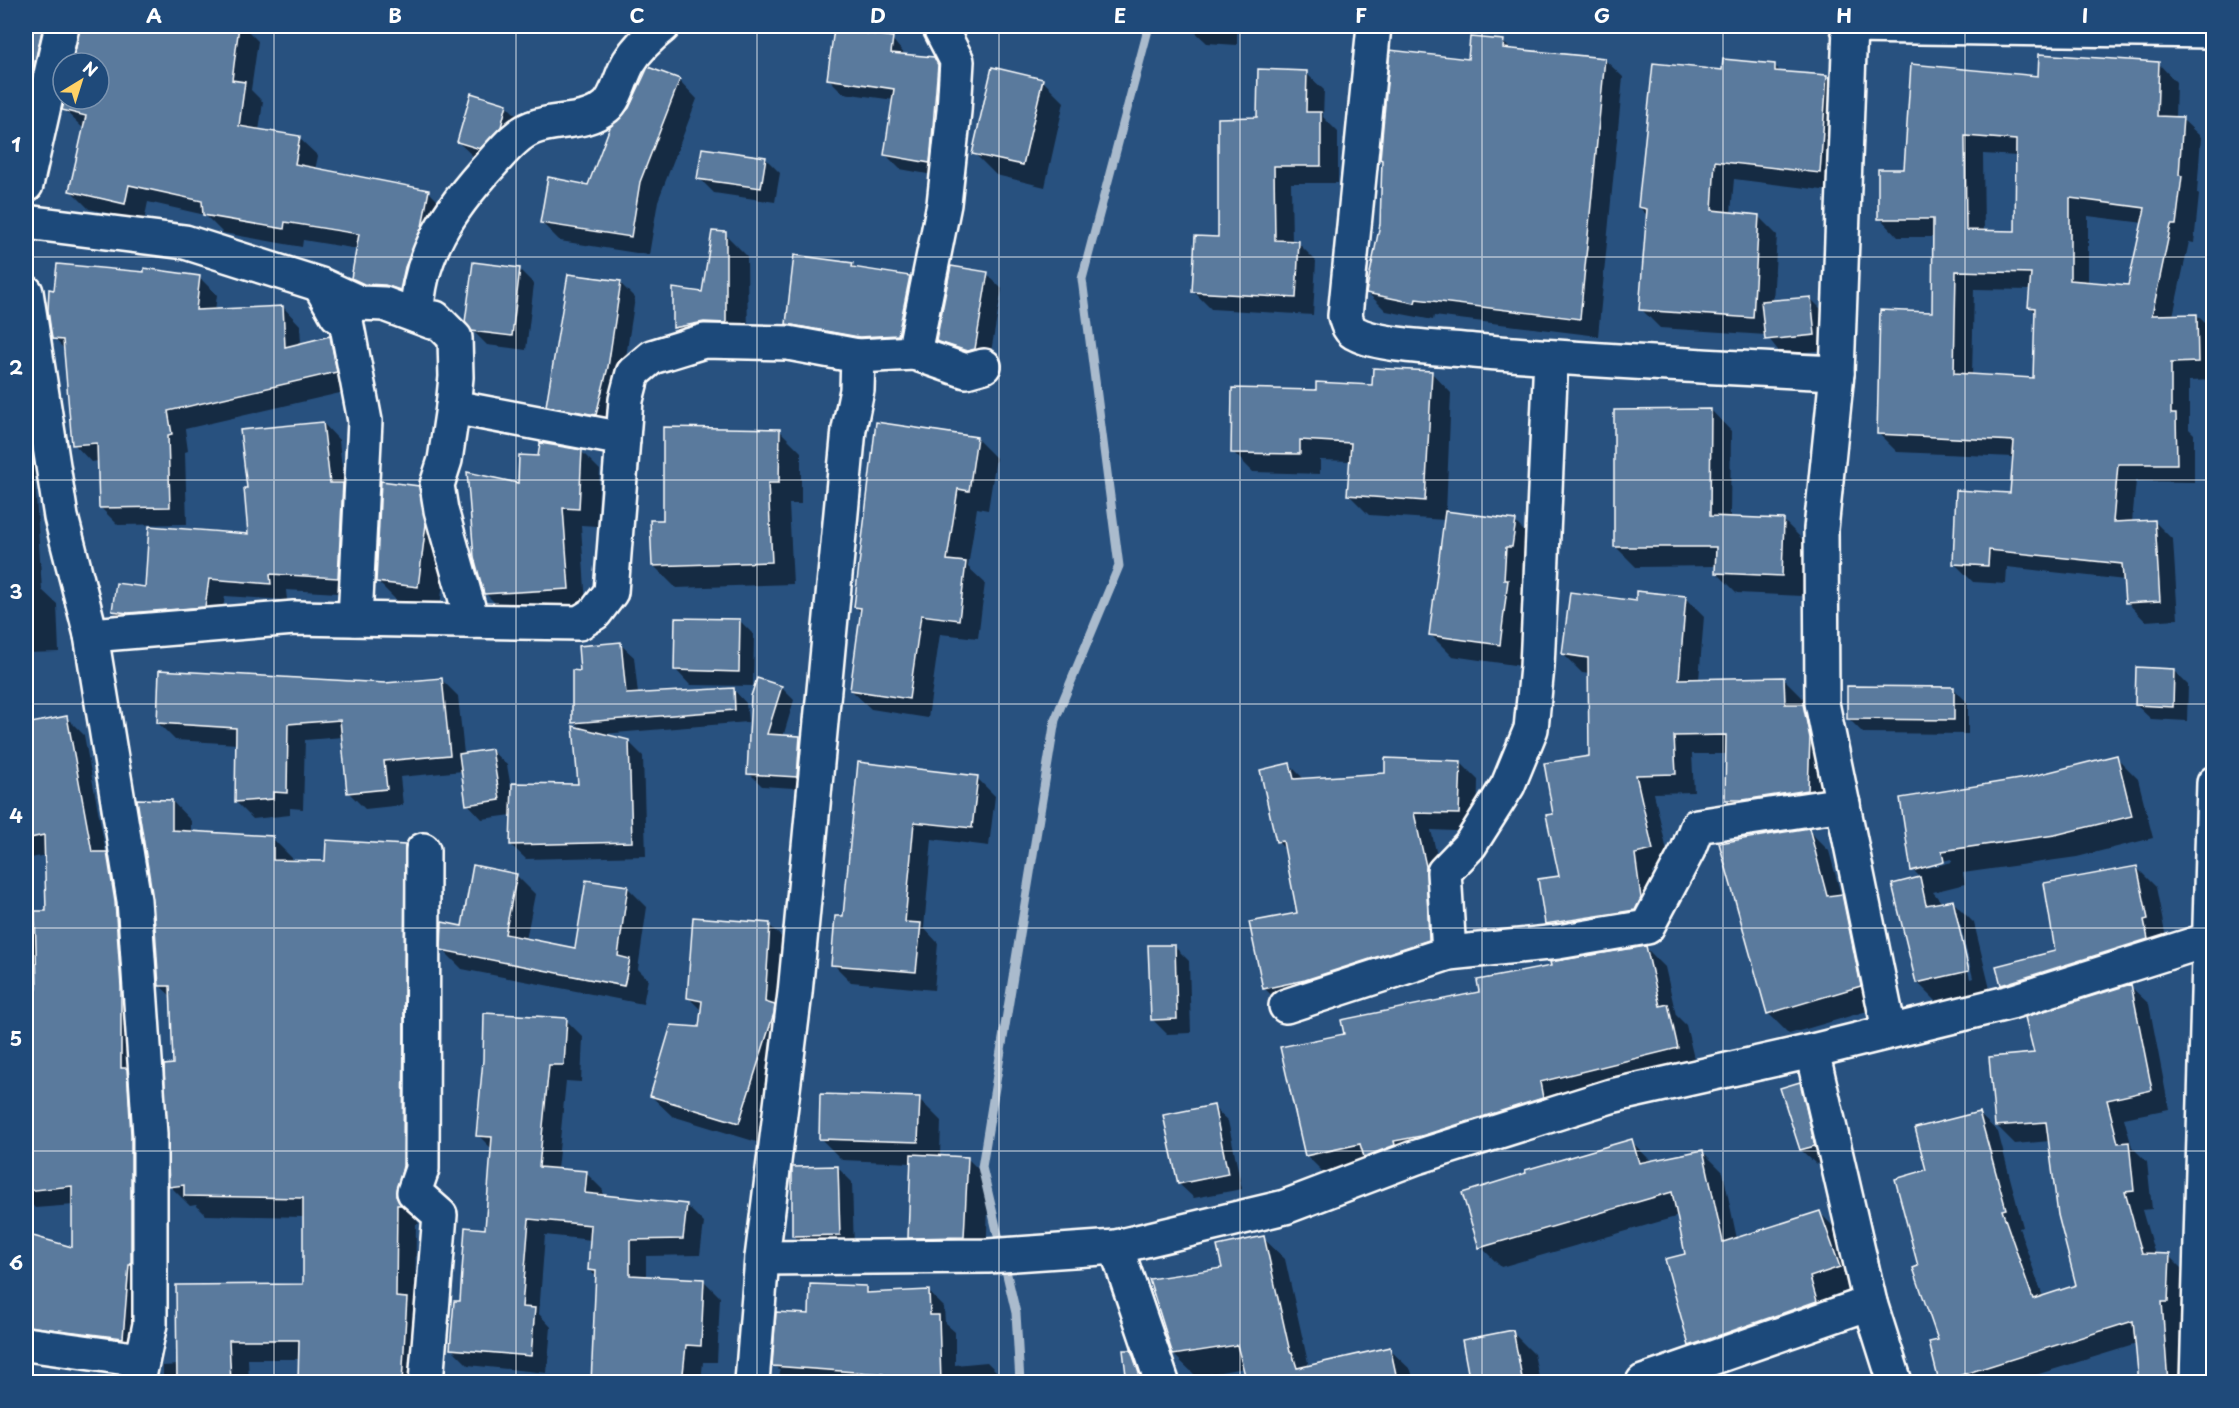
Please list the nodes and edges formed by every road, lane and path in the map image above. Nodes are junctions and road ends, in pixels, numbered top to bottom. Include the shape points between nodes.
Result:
1 (62, 26) edge
2 (663, 26) edge
3 (939, 26) edge
4 (1374, 26) edge
5 (1848, 26) edge
6 (2214, 32) edge
7 (26, 185) edge
8 (26, 222) edge
9 (321, 285) junction
10 (26, 292) edge
11 (417, 316) junction
12 (914, 353) junction
13 (858, 356) junction
14 (1551, 357) junction
15 (984, 366) dead end
16 (1837, 373) junction
17 (453, 407) junction
18 (623, 439) junction
19 (355, 619) junction
20 (472, 621) junction
21 (91, 635) junction
22 (2214, 783) edge
23 (1843, 804) junction
24 (423, 850) dead end
25 (2211, 939) junction
26 (1449, 953) junction
27 (1286, 1006) dead end
28 (1890, 1030) junction
29 (1812, 1051) junction
30 (1116, 1247) junction
31 (762, 1258) junction
32 (2207, 1277) edge
33 (1870, 1303) junction
34 (26, 1344) edge
35 (140, 1368) edge
36 (426, 1383) edge
37 (752, 1383) edge
38 (1162, 1383) edge
39 (1643, 1383) edge
40 (1895, 1383) edge
41 (2197, 1383) edge

1 - 7 street
2 - 11 street via 642,44 628,64 608,106 580,120 532,128 507,146 458,199 428,255 417,293
3 - 12 street via 957,61 954,111 944,204
4 - 14 street via 1345,316 1348,326 1354,334 1369,338
5 - 6 street
5 - 16 street
8 - 9 street via 185,242
9 - 11 street via 360,303 384,304
9 - 19 street via 337,315 346,321 365,421
10 - 21 street via 61,517
11 - 17 street via 432,322 435,318 455,338
12 - 13 street
12 - 15 street via 966,370
13 - 18 street via 788,343 704,341 652,357 633,373
13 - 31 street via 795,993
14 - 16 street
14 - 26 street via 1531,729 1508,786 1470,844 1444,872
16 - 23 street via 1821,529 1822,703
17 - 18 street
17 - 20 street via 437,485
18 - 20 street via 611,592 595,613 579,623
19 - 20 street
19 - 21 street via 294,618
21 - 35 street via 134,900 150,1134 150,1324
22 - 25 street
23 - 26 street via 1697,826 1647,927 1558,942
23 - 28 street
24 - 36 street via 422,1169 414,1192 440,1215
25 - 28 street via 2011,1002
25 - 32 street
26 - 27 street
28 - 29 street
29 - 30 street via 1611,1096 1414,1158 1285,1207
29 - 33 street
30 - 31 street via 988,1256
30 - 38 street
31 - 37 street
32 - 41 street
33 - 39 street
33 - 40 street
34 - 35 street via 134,1359

